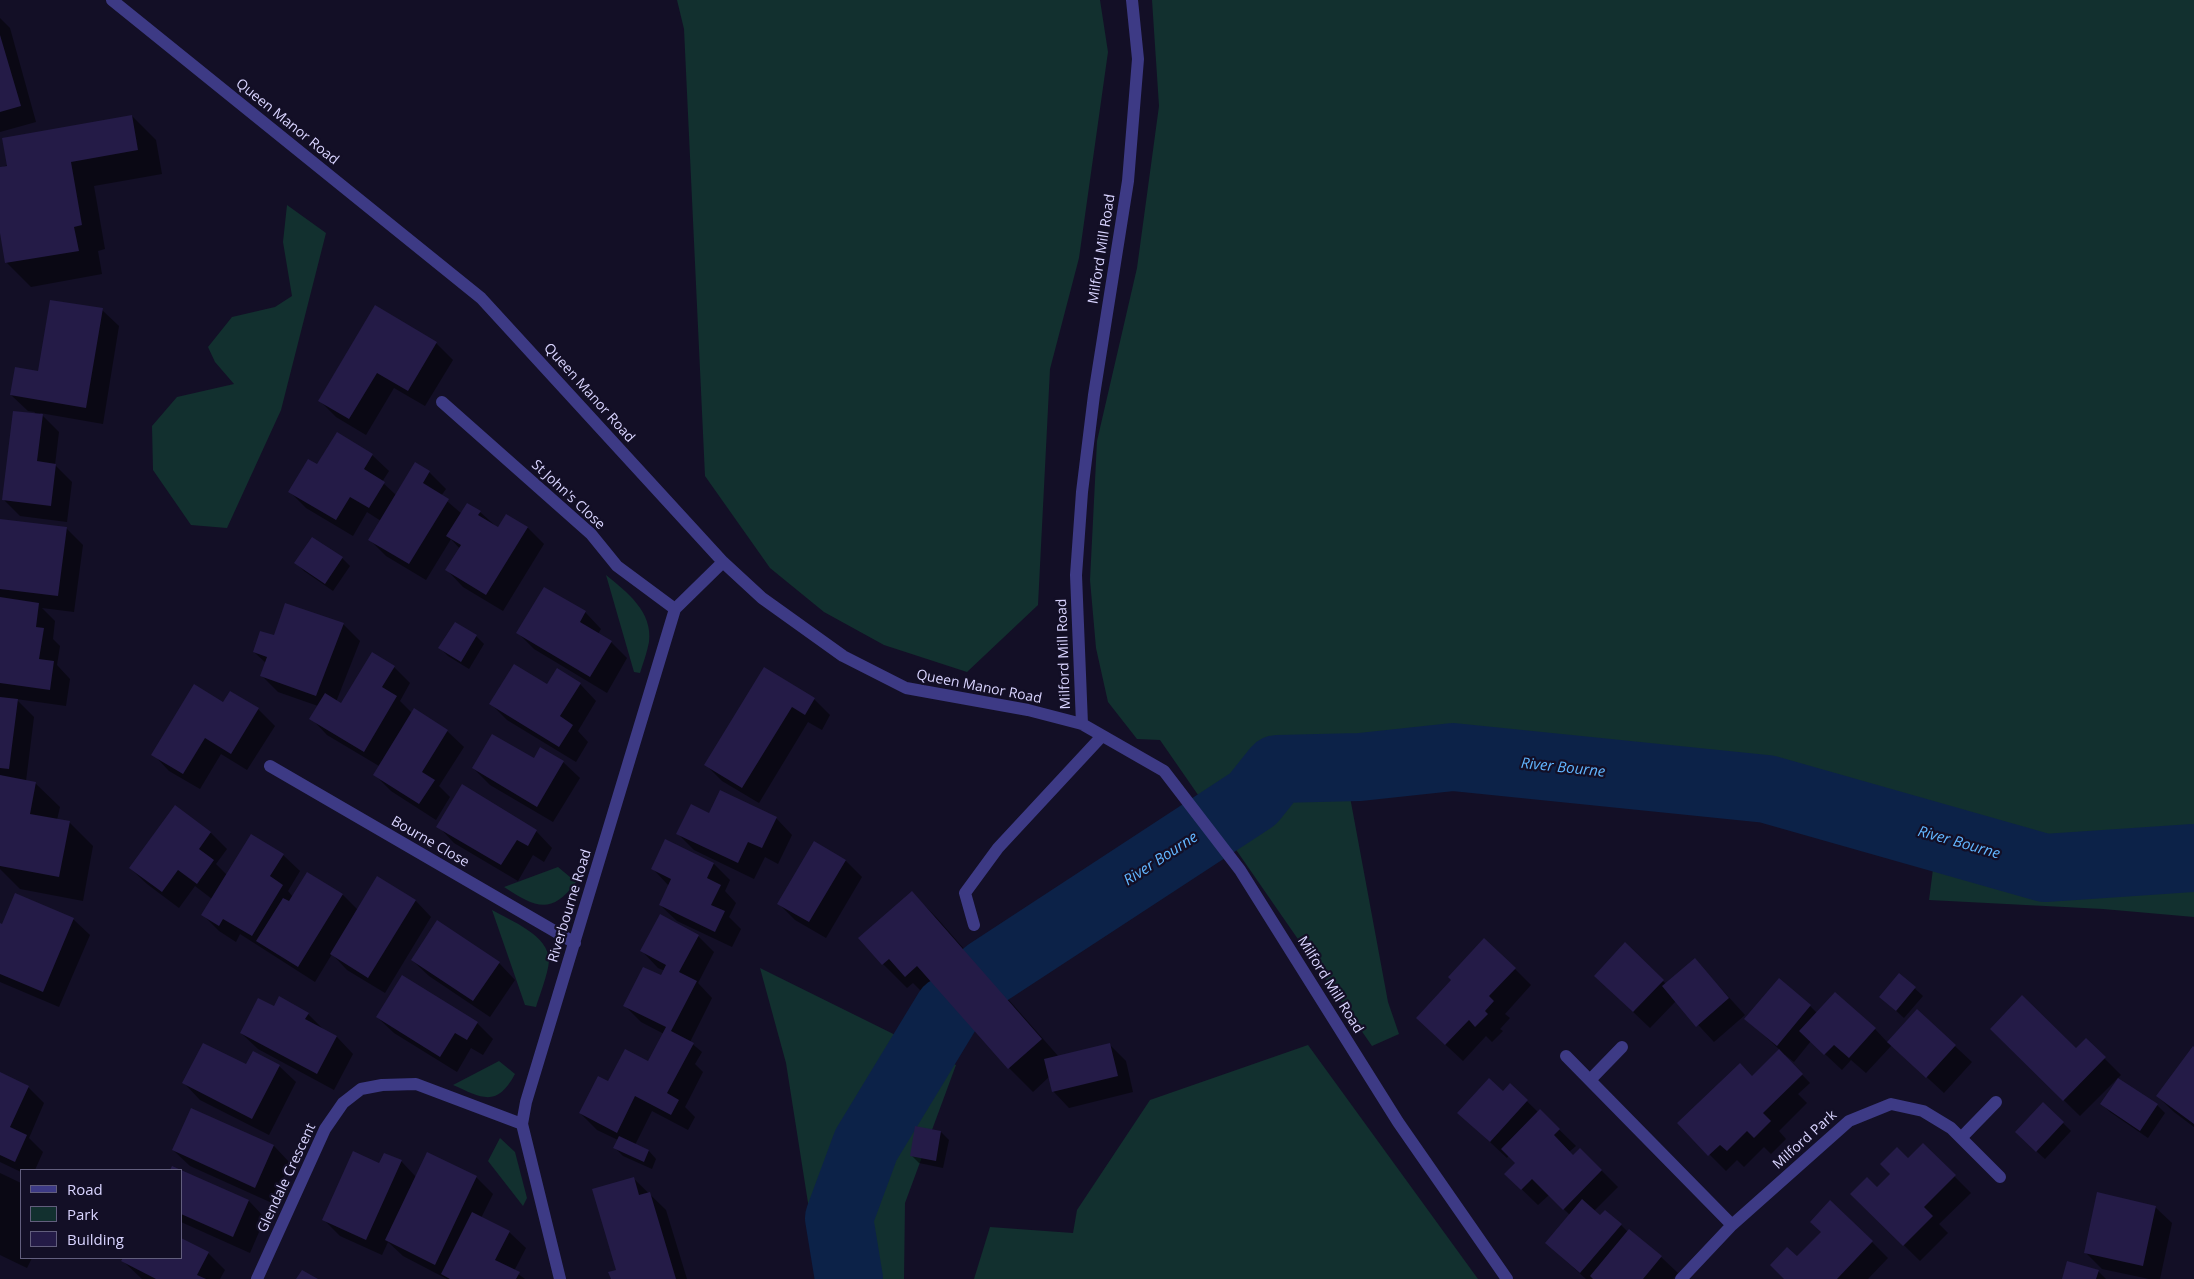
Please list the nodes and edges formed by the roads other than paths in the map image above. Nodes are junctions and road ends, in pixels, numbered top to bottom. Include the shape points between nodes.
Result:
1 (112, 0) edge
2 (1132, 0) edge
3 (442, 402) dead end
4 (723, 562) junction
5 (676, 609) junction
6 (1082, 724) junction
7 (1102, 736) junction
8 (270, 766) dead end
9 (974, 925) dead end
10 (575, 943) junction
11 (1622, 1047) dead end
12 (1566, 1056) dead end
13 (1590, 1080) junction
14 (1996, 1102) dead end
15 (522, 1124) junction
16 (1961, 1138) junction
17 (2000, 1177) dead end
18 (1732, 1225) junction
19 (257, 1279) edge
20 (560, 1279) edge
21 (1506, 1279) edge
22 (1681, 1279) edge

1 - 4 street, Queen Manor Road via 482,298
2 - 6 street, Milford Mill Road via 1138,59 1128,181 1094,394 1078,538 1076,575
3 - 5 street, St John's Close via 591,534 617,566
4 - 5 street, Riverbourne Road
4 - 6 street, Queen Manor Road via 762,598 843,656 906,688 1019,708
5 - 10 street, Riverbourne Road
6 - 7 street, Milford Mill Road
7 - 9 street via 998,848 966,893
7 - 21 street, Milford Mill Road via 1164,771 1240,870 1398,1122
8 - 10 street, Bourne Close
10 - 15 street, Riverbourne Road
11 - 13 street
12 - 13 street
13 - 18 street
14 - 16 street
15 - 19 street, Glendale Crescent via 416,1084 361,1089 343,1103 325,1129
15 - 20 street, Riverbourne Road
16 - 17 street, Milford Park
16 - 18 street, Milford Park via 1923,1111 1890,1104 1849,1121
18 - 22 street, Milford Park

